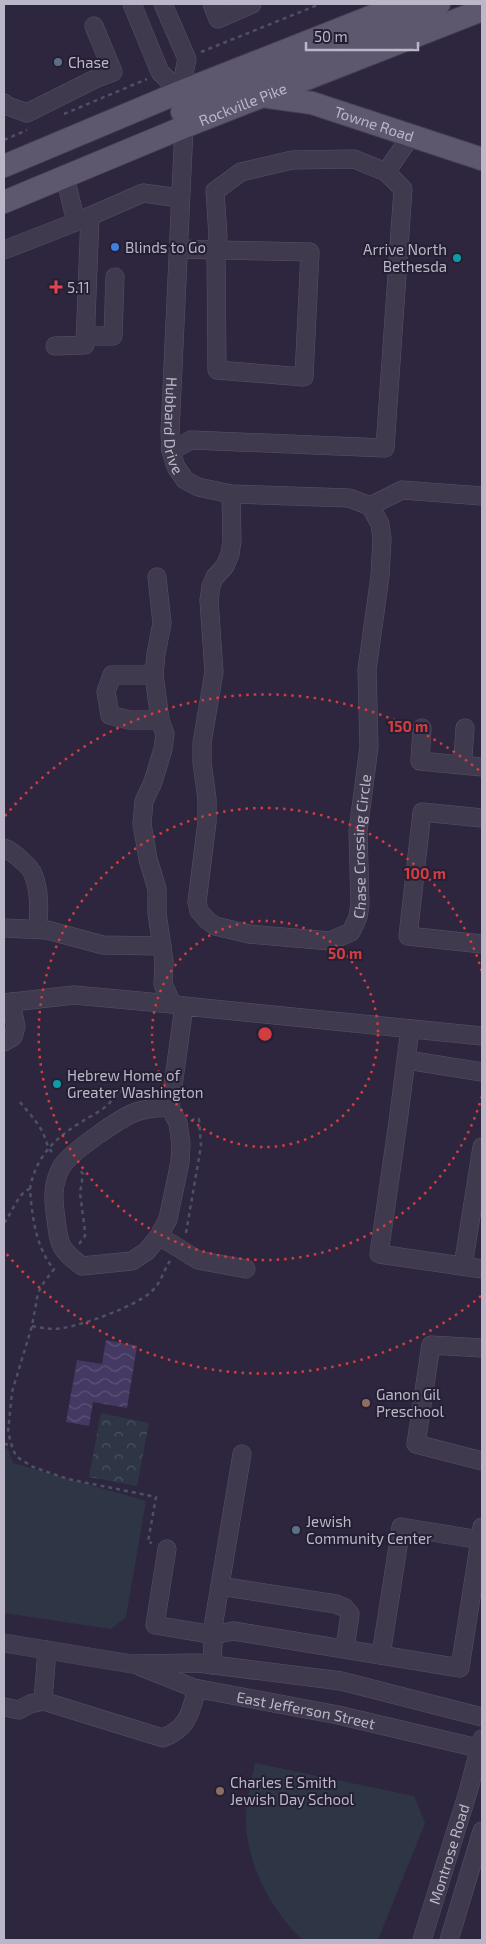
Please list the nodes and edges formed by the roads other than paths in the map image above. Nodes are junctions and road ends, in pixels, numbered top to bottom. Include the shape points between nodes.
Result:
1 (132, 4) edge
2 (163, 4) edge
3 (212, 4) edge
4 (252, 4) edge
5 (388, 4) edge
6 (403, 4) edge
7 (439, 4) edge
8 (482, 10) edge
9 (94, 26) dead end
10 (346, 26) junction
11 (264, 96) junction
12 (4, 102) edge
13 (182, 110) junction
14 (411, 136) junction
15 (482, 159) edge
16 (4, 166) edge
17 (386, 172) junction
18 (65, 176) junction
19 (180, 198) junction
20 (4, 202) edge
21 (83, 219) junction
22 (178, 249) junction
23 (4, 250) edge
24 (216, 250) junction
25 (115, 277) dead end
26 (85, 336) junction
27 (55, 346) dead end
28 (171, 451) junction
29 (232, 494) junction
30 (482, 496) edge
31 (370, 506) junction
32 (157, 577) dead end
33 (154, 675) junction
34 (160, 720) junction
35 (422, 728) dead end
36 (465, 728) dead end
37 (421, 754) junction
38 (463, 757) junction
39 (482, 759) edge
40 (482, 767) edge
41 (482, 818) edge
42 (4, 848) edge
43 (4, 928) edge
44 (38, 929) junction
45 (482, 944) edge
46 (162, 946) junction
47 (7, 1003) edge
48 (178, 1005) junction
49 (410, 1028) junction
50 (482, 1036) edge
51 (4, 1042) edge
52 (407, 1060) junction
53 (482, 1072) edge
54 (170, 1108) junction
55 (482, 1147) edge
56 (159, 1236) junction
57 (463, 1266) junction
58 (246, 1269) dead end
59 (482, 1269) edge
60 (482, 1348) edge
61 (242, 1454) dead end
62 (482, 1461) edge
63 (481, 1533) edge
64 (168, 1549) road end
65 (220, 1586) junction
66 (214, 1635) junction
67 (4, 1643) edge
68 (345, 1648) junction
69 (48, 1650) junction
70 (381, 1655) junction
71 (132, 1664) junction
72 (212, 1665) junction
73 (197, 1689) junction
74 (43, 1701) junction
75 (4, 1708) edge
76 (482, 1717) edge
77 (481, 1745) edge
78 (482, 1831) edge
79 (422, 1940) edge
80 (449, 1940) edge

1 - 13 street via 160,72
2 - 13 street, Hubbard Drive via 187,59
3 - 4 street via 218,19
5 - 10 main road
6 - 10 main road, Rockville Pike
7 - 13 main road
8 - 11 main road, Rockville Pike
9 - 12 street via 113,72 27,113
10 - 13 main road, Rockville Pike
11 - 13 main road, Rockville Pike
11 - 14 main road, Towne Road via 312,103
13 - 16 main road, Rockville Pike
13 - 18 main road, Rockville Pike
13 - 19 street, Hubbard Drive
14 - 15 main road, Towne Road
14 - 17 street
17 - 24 street via 354,159 292,160 240,172 215,191
17 - 28 street via 403,189 385,448 190,440
18 - 20 main road, Rockville Pike
18 - 21 street
19 - 21 street via 143,193
19 - 22 street, Hubbard Drive
21 - 23 street
21 - 26 street
22 - 24 street
22 - 28 street, Hubbard Drive
24 - 24 street via 217,370 304,377 310,252
25 - 26 street via 113,336
26 - 27 street via 85,345
28 - 29 street, Hubbard Drive via 176,467 186,480 198,488
29 - 31 street, Hubbard Drive via 350,498
29 - 31 street, Chase Crossing Circle via 230,554 215,577 209,600 214,672 202,743 207,822 197,902 199,911 215,926 248,934 300,940 330,941 351,932 358,917 358,831 369,747 367,670 382,539 380,524
30 - 31 street via 402,490
32 - 33 street via 162,623
33 - 34 street
33 - 34 street via 112,675 106,692 110,715 129,720
34 - 46 street via 165,734 163,749 144,801 142,824 157,889
35 - 37 street
36 - 38 street
37 - 38 street
37 - 40 street via 420,761
38 - 39 street
41 - 45 street via 422,812 408,936
42 - 44 street via 33,872 39,906
43 - 44 street
44 - 46 street via 103,945
46 - 48 street via 163,984
47 - 48 street via 74,995
47 - 51 street via 16,1027 13,1037
48 - 49 street
48 - 54 street
49 - 50 street
49 - 52 street
52 - 53 street
52 - 57 street via 378,1254
54 - 56 street via 178,1123 180,1162 168,1219
54 - 56 street via 156,1107 135,1113 86,1143 63,1166 54,1188 59,1242 68,1256 82,1266 132,1261
55 - 57 street
56 - 58 street via 198,1260
57 - 59 street
60 - 62 street via 431,1345 416,1444
61 - 65 street
63 - 70 street via 401,1527
63 - 70 street via 460,1668
64 - 66 street via 155,1625
65 - 66 street
65 - 68 street via 346,1608 350,1614
66 - 68 street via 233,1631
66 - 72 street
67 - 69 street, East Jefferson Street
68 - 70 street
69 - 71 street, East Jefferson Street
69 - 74 street
71 - 72 street, East Jefferson Street
71 - 73 street, East Jefferson Street
72 - 76 street, East Jefferson Street via 341,1681
73 - 74 street via 189,1717 176,1733 162,1738
73 - 77 street, East Jefferson Street
74 - 75 street via 19,1710
77 - 79 street, Montrose Road
78 - 80 street, Montrose Road

